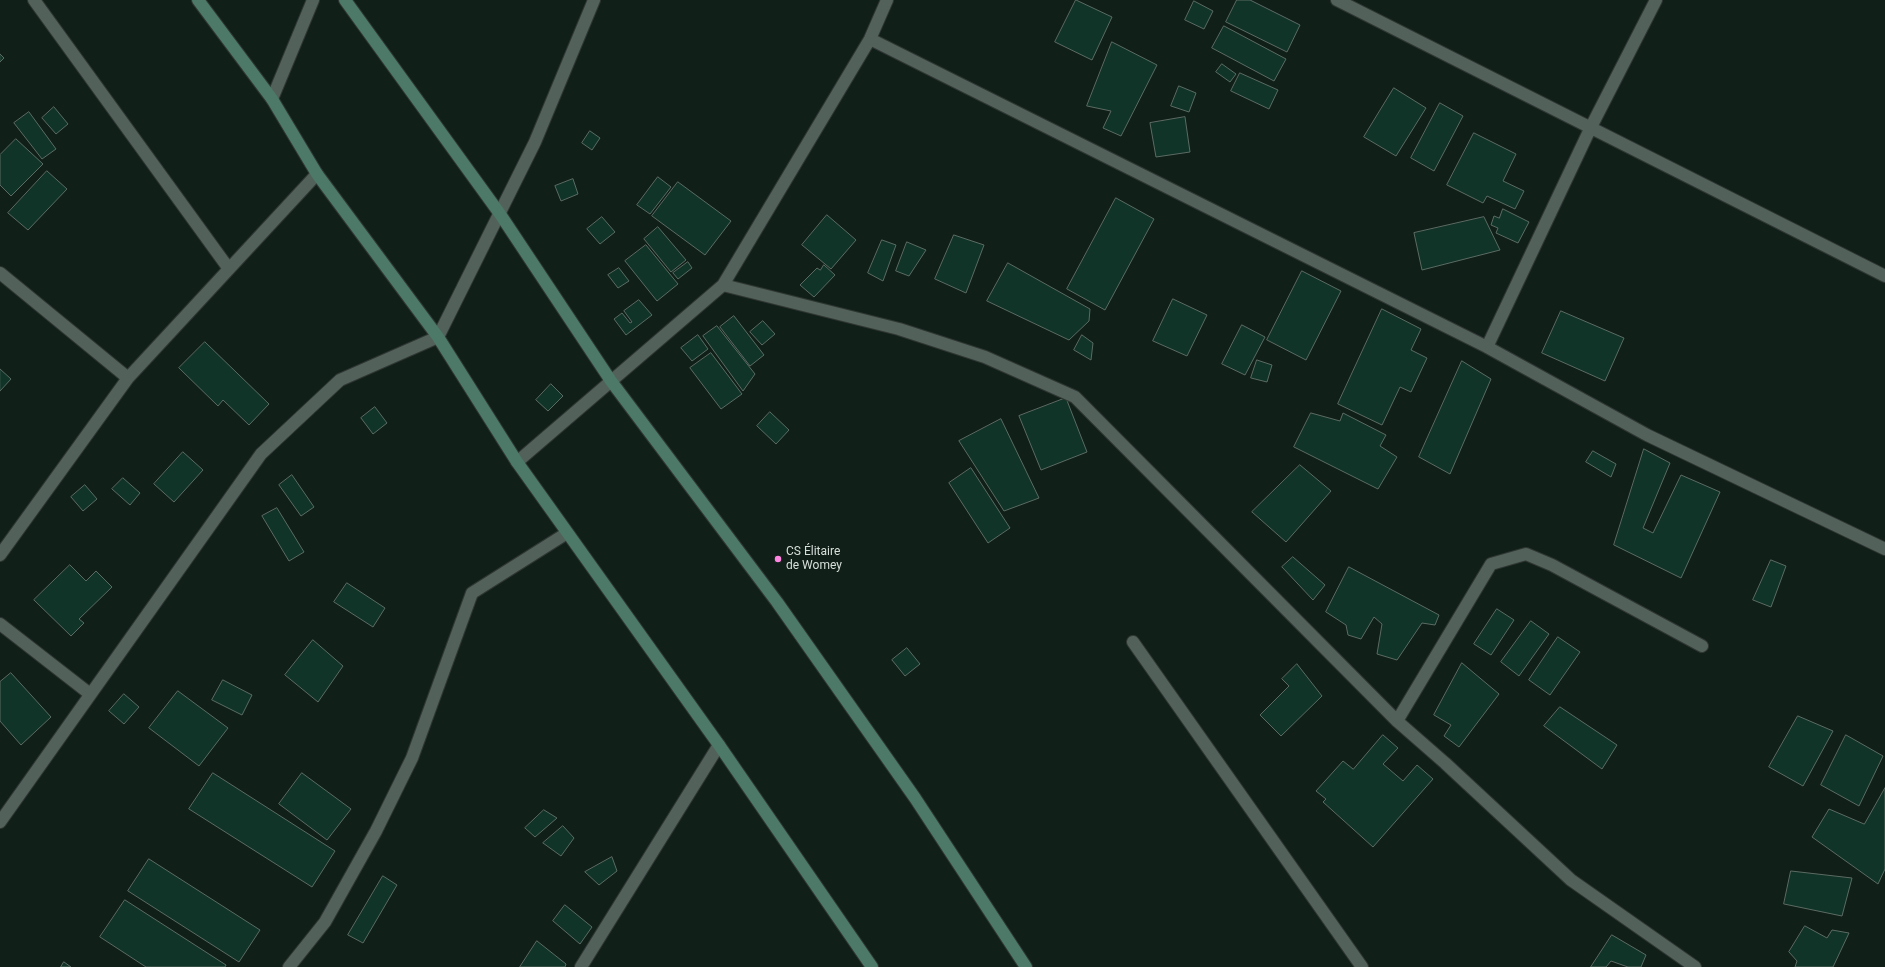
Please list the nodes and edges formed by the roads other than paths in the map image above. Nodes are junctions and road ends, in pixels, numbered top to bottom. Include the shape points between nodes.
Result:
1 (34, 0) edge
2 (198, 0) edge
3 (313, 0) edge
4 (345, 0) edge
5 (594, 0) edge
6 (887, 0) edge
7 (1337, 0) edge
8 (1656, 0) edge
9 (870, 39) junction
10 (272, 99) junction
11 (1591, 127) junction
12 (317, 174) junction
13 (500, 214) junction
14 (229, 269) junction
15 (0, 273) edge
16 (1885, 276) edge
17 (723, 285) junction
18 (438, 338) junction
19 (1487, 348) junction
20 (128, 378) junction
21 (611, 381) junction
22 (517, 462) junction
23 (567, 533) junction
24 (1885, 548) edge
25 (0, 555) edge
26 (0, 624) edge
27 (1133, 642) dead end
28 (1702, 646) dead end
29 (90, 694) junction
30 (1397, 721) junction
31 (719, 745) junction
32 (0, 822) edge
33 (288, 967) edge
34 (581, 967) edge
35 (872, 967) edge
36 (1026, 967) edge
37 (1362, 967) edge
38 (1695, 967) edge

1 - 14 street
2 - 10 street
3 - 10 street
4 - 13 street
5 - 13 street via 535,142
6 - 9 street
7 - 11 street
8 - 11 street
9 - 17 street
9 - 19 street
10 - 12 street
11 - 16 street
11 - 19 street
12 - 14 street
12 - 18 street
13 - 18 street
13 - 21 street
14 - 20 street
15 - 20 street
17 - 21 street
17 - 30 street via 900,329 985,357 1075,397
18 - 22 street
18 - 29 street via 340,380 261,454
19 - 24 street via 1647,435
20 - 25 street
21 - 22 street
21 - 36 street via 777,602 915,798
22 - 23 street
23 - 31 street
23 - 33 street via 472,593 412,758 379,824 324,922
26 - 29 street
27 - 37 street
28 - 30 street via 1552,565 1526,554 1491,564
29 - 32 street
30 - 38 street via 1571,880
31 - 34 street
31 - 35 street

